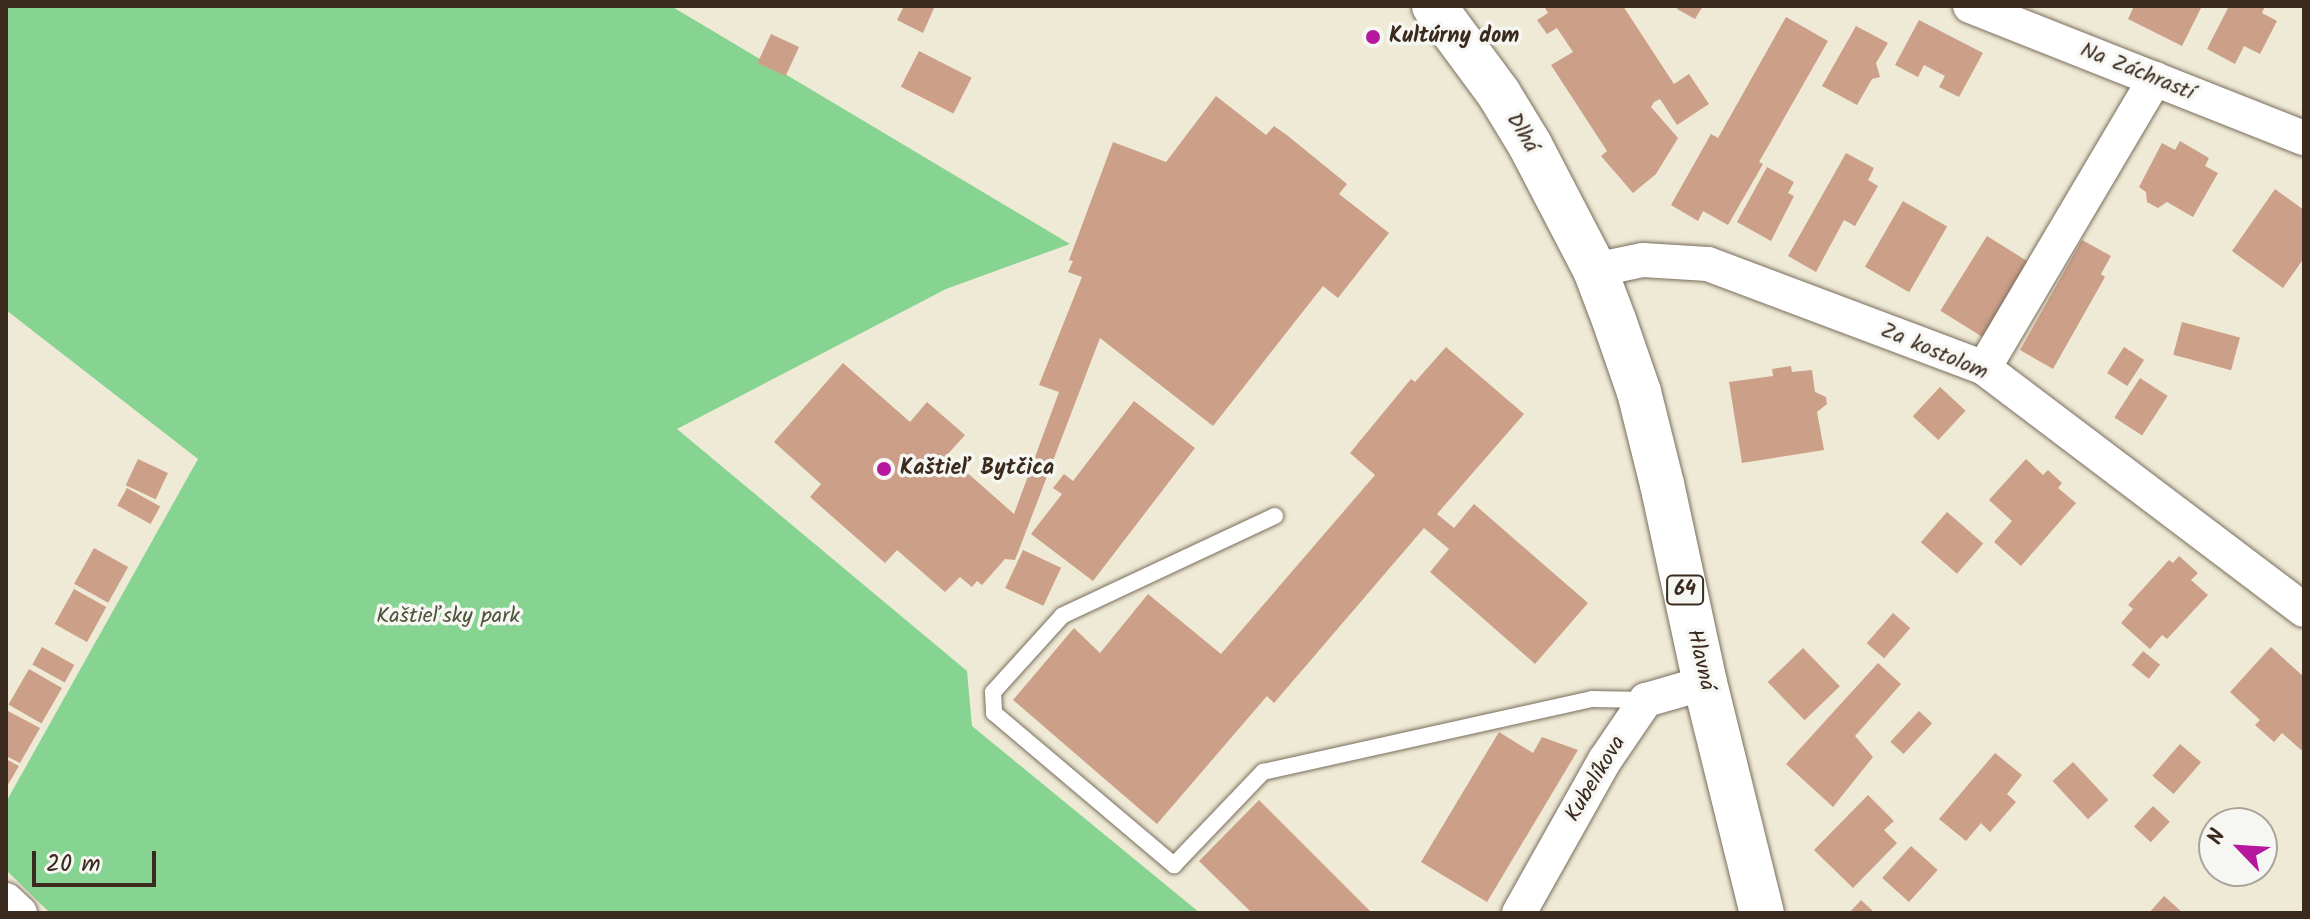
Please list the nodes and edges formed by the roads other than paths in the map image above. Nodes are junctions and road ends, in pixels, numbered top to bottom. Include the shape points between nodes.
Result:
1 (1434, 6) edge
2 (1970, 6) edge
3 (2155, 79) junction
4 (2304, 138) edge
5 (1595, 270) junction
6 (1984, 368) junction
7 (1275, 516) dead end
8 (2304, 610) edge
9 (1705, 683) junction
10 (1646, 700) junction
11 (6, 900) edge
12 (20, 913) edge
13 (1519, 913) edge
14 (1762, 913) edge

1 - 5 main road, Dlhá / 64 via 1499,94
2 - 3 street, Na Záchrastí
3 - 4 street, Na Záchrastí
3 - 6 street
5 - 6 street, Za kostolom via 1643,260 1708,264
5 - 9 main road, Hlavná / 64 via 1639,392
6 - 8 street, Za kostolom
7 - 10 lane via 1062,616 993,692 994,713 1174,865 1263,772 1592,699
9 - 10 street
9 - 14 main road, Hlavná / 64
10 - 13 street, Kubelíkova via 1605,760
11 - 12 street

